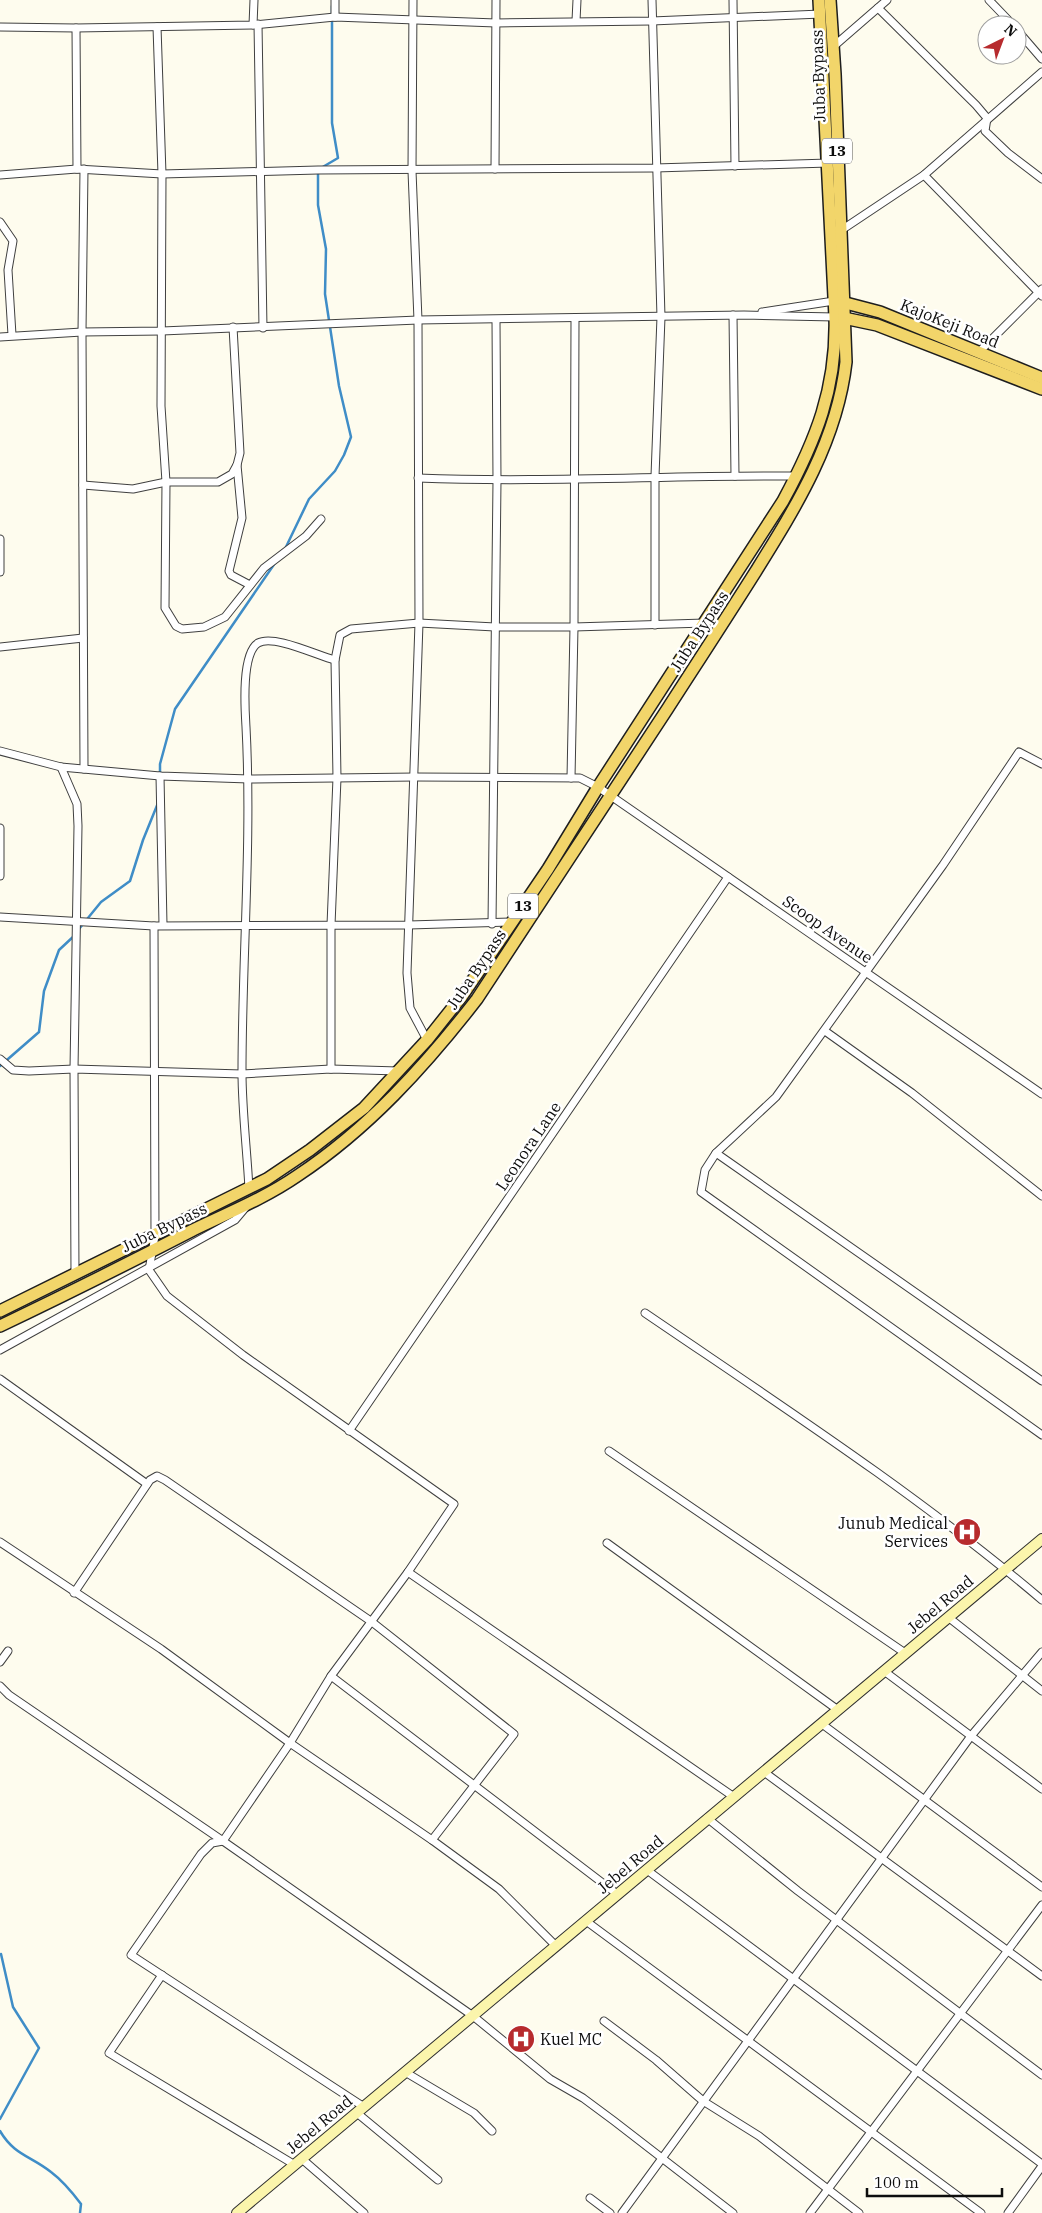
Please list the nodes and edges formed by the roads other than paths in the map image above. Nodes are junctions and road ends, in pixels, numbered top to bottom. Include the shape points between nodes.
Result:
1 (254, 0) edge
2 (335, 0) edge
3 (413, 0) edge
4 (496, 0) edge
5 (577, 0) edge
6 (652, 0) edge
7 (733, 0) edge
8 (819, 0) edge
9 (830, 0) edge
10 (887, 0) edge
11 (990, 0) edge
12 (878, 8) junction
13 (826, 14) junction
14 (1004, 15) edge
15 (334, 17) junction
16 (734, 18) junction
17 (413, 19) junction
18 (576, 20) junction
19 (652, 21) junction
20 (496, 23) junction
21 (256, 24) junction
22 (0, 27) edge
23 (157, 27) junction
24 (76, 28) junction
25 (1027, 42) edge
26 (834, 46) junction
27 (1042, 59) edge
28 (1042, 72) edge
29 (987, 118) junction
30 (832, 163) junction
31 (735, 166) junction
32 (655, 168) junction
33 (495, 169) junction
34 (81, 170) junction
35 (412, 171) junction
36 (260, 172) junction
37 (162, 174) junction
38 (0, 175) edge
39 (924, 175) junction
40 (1042, 179) edge
41 (0, 222) edge
42 (840, 231) junction
43 (1041, 293) edge
44 (839, 301) junction
45 (733, 315) junction
46 (744, 315) junction
47 (661, 317) junction
48 (840, 317) junction
49 (575, 319) junction
50 (418, 320) junction
51 (496, 320) junction
52 (234, 327) junction
53 (262, 328) junction
54 (162, 331) junction
55 (82, 332) junction
56 (12, 335) junction
57 (0, 337) edge
58 (979, 352) junction
59 (1042, 378) edge
60 (1042, 389) edge
61 (237, 465) junction
62 (655, 476) junction
63 (735, 476) junction
64 (797, 476) junction
65 (418, 478) junction
66 (575, 479) junction
67 (497, 481) junction
68 (166, 482) junction
69 (83, 485) junction
70 (321, 519) dead end
71 (0, 544) edge
72 (0, 572) edge
73 (250, 585) junction
74 (418, 623) junction
75 (706, 623) junction
76 (655, 626) junction
77 (495, 627) junction
78 (574, 627) junction
79 (83, 638) junction
80 (0, 647) edge
81 (335, 660) junction
82 (0, 752) edge
83 (1042, 764) edge
84 (61, 767) junction
85 (84, 769) junction
86 (160, 776) junction
87 (415, 777) junction
88 (337, 778) junction
89 (493, 778) junction
90 (570, 778) junction
91 (249, 779) junction
92 (598, 787) junction
93 (611, 796) junction
94 (0, 832) edge
95 (0, 876) edge
96 (728, 877) junction
97 (0, 917) edge
98 (76, 922) junction
99 (511, 922) junction
100 (492, 924) junction
101 (163, 925) junction
102 (331, 925) junction
103 (409, 925) junction
104 (154, 926) junction
105 (245, 926) junction
106 (867, 973) junction
107 (825, 1031) junction
108 (427, 1040) junction
109 (0, 1059) edge
110 (74, 1069) junction
111 (331, 1069) junction
112 (156, 1071) junction
113 (398, 1071) junction
114 (242, 1074) junction
115 (1042, 1094) edge
116 (716, 1153) junction
117 (249, 1189) junction
118 (1042, 1196) edge
119 (250, 1203) junction
120 (155, 1236) junction
121 (153, 1251) junction
122 (148, 1270) junction
123 (75, 1274) junction
124 (0, 1311) edge
125 (645, 1313) dead end
126 (0, 1326) edge
127 (0, 1350) edge
128 (0, 1379) edge
129 (1042, 1380) edge
130 (349, 1430) junction
131 (1042, 1436) edge
132 (609, 1451) dead end
133 (147, 1484) junction
134 (1042, 1539) edge
135 (0, 1542) edge
136 (607, 1543) dead end
137 (1006, 1569) junction
138 (408, 1572) junction
139 (74, 1593) junction
140 (1042, 1600) edge
141 (948, 1617) junction
142 (372, 1622) junction
143 (8, 1651) dead end
144 (1042, 1652) edge
145 (905, 1653) junction
146 (0, 1662) edge
147 (884, 1671) junction
148 (332, 1676) junction
149 (1023, 1676) junction
150 (0, 1686) edge
151 (1042, 1691) edge
152 (838, 1710) junction
153 (822, 1724) junction
154 (971, 1736) junction
155 (290, 1743) junction
156 (764, 1772) junction
157 (474, 1783) junction
158 (1042, 1789) edge
159 (734, 1797) junction
160 (924, 1800) junction
161 (707, 1818) junction
162 (432, 1840) junction
163 (223, 1841) junction
164 (881, 1858) junction
165 (647, 1870) junction
166 (1042, 1887) edge
167 (618, 1894) junction
168 (1042, 1905) edge
169 (836, 1920) junction
170 (586, 1921) junction
171 (556, 1946) junction
172 (1007, 1950) junction
173 (162, 1975) junction
174 (1042, 1976) edge
175 (793, 1978) junction
176 (960, 2013) junction
177 (473, 2016) junction
178 (604, 2021) dead end
179 (748, 2040) junction
180 (917, 2071) junction
181 (405, 2072) junction
182 (1042, 2075) edge
183 (703, 2101) junction
184 (360, 2110) junction
185 (492, 2131) dead end
186 (871, 2132) junction
187 (661, 2159) junction
188 (298, 2162) junction
189 (1042, 2165) edge
190 (438, 2180) dead end
191 (828, 2189) junction
192 (590, 2198) dead end
193 (237, 2213) edge
194 (364, 2213) edge
195 (610, 2213) edge
196 (622, 2213) edge
197 (733, 2213) edge
198 (810, 2213) edge
199 (859, 2213) edge
200 (981, 2213) edge
201 (1008, 2213) edge

1 - 21 street
2 - 15 street
3 - 17 street
4 - 20 street
5 - 18 street
6 - 19 street
7 - 16 street
8 - 13 main road, Juba Bypass / 13
9 - 13 main road, Juba Bypass / 13
10 - 12 street
11 - 14 street
12 - 26 street
12 - 29 street
13 - 16 street
13 - 26 main road, Juba Bypass / 13
13 - 30 main road, Juba Bypass / 13
15 - 17 street
15 - 21 street
16 - 19 street
16 - 31 street
17 - 20 street
17 - 35 street
18 - 19 street
18 - 20 street
19 - 32 street
20 - 33 street
21 - 23 street
21 - 36 street
22 - 24 street
23 - 24 street
23 - 37 street
24 - 34 street
25 - 27 street
26 - 30 main road, Juba Bypass / 13
28 - 29 street
29 - 39 street
29 - 40 street via 985,131
30 - 31 street
30 - 42 main road, Juba Bypass / 13
30 - 44 main road, Juba Bypass / 13
31 - 32 street
32 - 33 street
32 - 47 street
33 - 35 street
34 - 37 street
34 - 38 street
34 - 55 street
35 - 36 street
35 - 50 street
36 - 37 street
36 - 53 street
37 - 54 street
39 - 42 street
39 - 43 street
41 - 56 street via 13,241 8,270
42 - 44 main road, Juba Bypass / 13
43 - 58 street
44 - 46 street
44 - 48 main road
44 - 58 main road, KajoKeji Road via 880,312
45 - 46 street
45 - 47 street
45 - 63 street
46 - 48 street
47 - 49 street
47 - 62 street
48 - 60 main road, KajoKeji Road via 878,325
48 - 64 main road, Juba Bypass / 13 via 827,400 814,440
48 - 93 main road, Juba Bypass via 844,380 818,465 772,546
49 - 51 street
49 - 66 street
50 - 51 street
50 - 53 street
50 - 65 street
51 - 67 street
52 - 53 street
52 - 54 street
52 - 61 street via 240,453
54 - 55 street
54 - 68 street via 161,406
55 - 56 street
55 - 69 street
56 - 57 street
58 - 59 main road, KajoKeji Road
61 - 68 street via 232,474 218,482
61 - 73 street via 242,518 229,571
62 - 63 street
62 - 66 street
62 - 76 street
63 - 64 street
64 - 75 main road, Juba Bypass / 13
65 - 67 street
65 - 74 street
66 - 67 street
66 - 78 street
67 - 77 street
68 - 69 street via 133,489
68 - 73 street via 165,608 176,626 214,624 225,617
69 - 79 street
70 - 73 street via 302,539 264,568
71 - 72 street
74 - 77 street
74 - 81 street via 345,631 340,635
74 - 87 street
75 - 76 street
75 - 92 main road, Juba Bypass / 13
76 - 78 street
77 - 78 street
77 - 89 street
78 - 90 street
79 - 80 street
79 - 85 street
81 - 88 street
81 - 91 street via 289,644 265,642 258,643 253,649 244,694
82 - 84 street, Scoop Avenue
83 - 106 street via 1019,752
84 - 85 street, Scoop Avenue
84 - 98 street via 77,804
85 - 86 street, Scoop Avenue
86 - 91 street, Scoop Avenue
86 - 101 street
87 - 88 street, Scoop Avenue
87 - 89 street, Scoop Avenue
87 - 103 street
88 - 91 street, Scoop Avenue
88 - 102 street
89 - 90 street, Scoop Avenue
89 - 100 street
90 - 92 street, Scoop Avenue via 580,778
91 - 105 street
92 - 93 street, Scoop Avenue
92 - 99 main road, Juba Bypass / 13
93 - 96 street, Scoop Avenue
93 - 119 main road, Juba Bypass via 478,1000 410,1080 373,1116 318,1161 288,1183
94 - 95 street
96 - 106 street, Scoop Avenue
96 - 130 street, Leonora Lane
97 - 98 street
98 - 104 street
98 - 110 street
99 - 100 street
99 - 108 main road, Juba Bypass / 13 via 462,996
100 - 103 street
101 - 104 street
101 - 105 street
102 - 103 street
102 - 105 street
102 - 111 street
103 - 108 street via 407,973 410,1008
104 - 112 street
105 - 114 street
106 - 107 street
106 - 115 street, Scoop Avenue
107 - 116 street via 776,1097
107 - 118 street via 912,1093
108 - 113 main road, Juba Bypass / 13
109 - 110 street via 14,1070
110 - 112 street
110 - 123 street
111 - 113 street
111 - 114 street
112 - 114 street
112 - 120 street
113 - 117 main road, Juba Bypass / 13 via 364,1108 339,1129
114 - 117 street
116 - 129 street
116 - 131 street via 705,1170 701,1192
117 - 120 main road, Juba Bypass / 13
119 - 121 main road, Juba Bypass
119 - 122 street via 235,1220
120 - 121 street
120 - 123 main road, Juba Bypass / 13
121 - 122 street
121 - 126 main road, Juba Bypass
122 - 127 street
122 - 130 street via 167,1296
123 - 124 main road, Juba Bypass / 13
125 - 137 street via 872,1468
128 - 133 street
130 - 138 street via 454,1504
132 - 145 street
133 - 139 street
133 - 142 street via 157,1476 165,1480
134 - 137 main road, Jebel Road
135 - 139 street
136 - 152 street
137 - 140 street
137 - 141 main road, Jebel Road
138 - 142 street
138 - 159 street
139 - 155 street via 161,1649
141 - 145 main road, Jebel Road
141 - 149 street
142 - 148 street
142 - 157 street via 514,1734
143 - 146 street
144 - 149 street
145 - 147 main road, Jebel Road
147 - 152 main road, Jebel Road
147 - 154 street
148 - 155 street
148 - 157 street
149 - 151 street
149 - 154 street
150 - 163 street
152 - 153 main road, Jebel Road
153 - 156 main road, Jebel Road
153 - 160 street
154 - 158 street
154 - 160 street
155 - 162 street
155 - 163 street
156 - 159 main road, Jebel Road
156 - 164 street
157 - 162 street
157 - 167 street
159 - 161 main road, Jebel Road
160 - 164 street
160 - 166 street
161 - 165 main road, Jebel Road
161 - 169 street
162 - 171 street via 499,1889
163 - 173 street via 212,1843 201,1854 131,1955
163 - 177 street
164 - 169 street
164 - 172 street
165 - 167 main road, Jebel Road
165 - 175 street
167 - 170 main road, Jebel Road
168 - 172 street
169 - 175 street
169 - 176 street
170 - 171 main road, Jebel Road
170 - 179 street
171 - 177 main road, Jebel Road
172 - 174 street
172 - 176 street
173 - 184 street
173 - 188 street via 109,2053
175 - 179 street
175 - 180 street
176 - 180 street
176 - 182 street
177 - 181 main road, Jebel Road
177 - 187 street via 550,2079 583,2098
178 - 183 street
179 - 183 street
179 - 186 street
180 - 186 street
180 - 189 street
181 - 184 main road, Jebel Road
181 - 185 street via 474,2113
183 - 187 street
183 - 191 street via 759,2136
184 - 188 main road, Jebel Road
184 - 190 street
186 - 191 street
186 - 200 street
187 - 196 street
187 - 197 street
188 - 193 main road, Jebel Road
188 - 194 street
189 - 201 street
191 - 198 street
191 - 199 street
192 - 195 street

